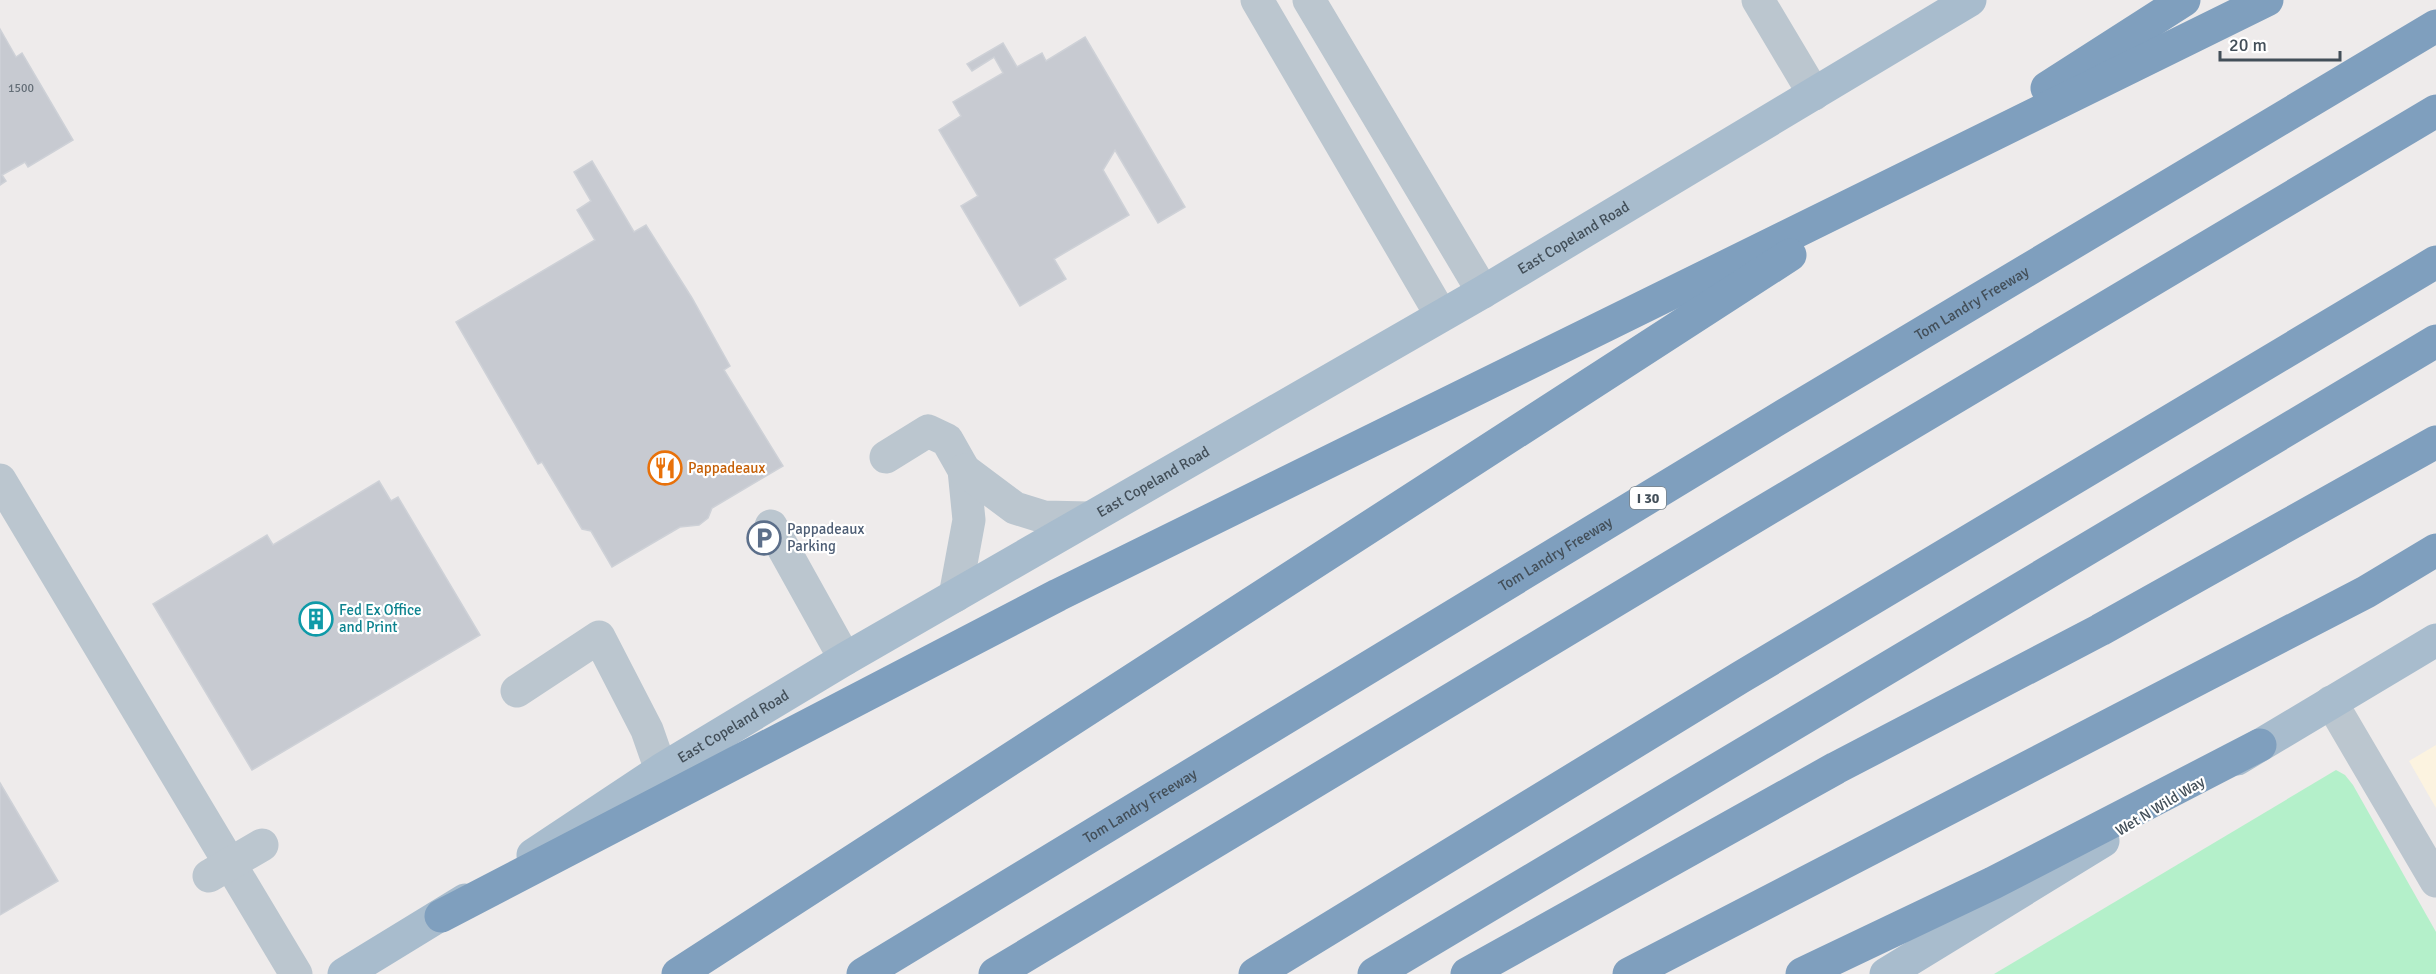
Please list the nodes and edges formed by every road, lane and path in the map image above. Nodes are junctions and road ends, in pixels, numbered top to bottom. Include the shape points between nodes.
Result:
1 (1309, 0) edge
2 (1758, 0) edge
3 (1970, 0) edge
4 (2184, 0) edge
5 (2267, 0) edge
6 (1263, 2) edge
7 (2436, 26) edge
8 (1814, 94) junction
9 (2436, 111) edge
10 (2436, 262) edge
11 (1483, 292) junction
12 (1441, 315) junction
13 (2436, 340) edge
14 (2436, 442) edge
15 (886, 457) dead end
16 (964, 470) junction
17 (0, 480) edge
18 (1089, 518) junction
19 (771, 526) dead end
20 (2436, 550) edge
21 (955, 596) junction
22 (2436, 640) edge
23 (845, 659) junction
24 (517, 690) dead end
25 (2331, 702) junction
26 (2260, 745) junction
27 (661, 770) junction
28 (262, 845) dead end
29 (220, 870) junction
30 (2436, 882) edge
31 (441, 916) junction
32 (296, 974) edge
33 (344, 974) edge
34 (678, 974) edge
35 (863, 974) edge
36 (995, 974) edge
37 (1255, 974) edge
38 (1374, 974) edge
39 (1467, 974) edge
40 (1629, 974) edge
41 (1802, 974) edge
42 (1886, 974) edge

1 - 11 lane
2 - 8 lane
3 - 8 main road, East Copeland Road
4 - 34 highway
5 - 31 highway via 1058,595
6 - 12 lane
7 - 35 highway, Tom Landry Freeway / I 30 via 1753,434
8 - 11 main road, East Copeland Road
9 - 36 highway
10 - 37 highway via 1741,676
11 - 12 main road, East Copeland Road
12 - 18 main road, East Copeland Road
13 - 38 highway
14 - 39 highway via 2100,630 1836,768
15 - 16 lane via 928,431 947,440
16 - 18 lane via 1015,508 1044,517
16 - 21 lane via 969,520
17 - 29 lane
18 - 21 main road, East Copeland Road
19 - 23 lane
20 - 40 highway via 2366,592
21 - 23 main road, East Copeland Road
22 - 25 main road, Wet N Wild Way
23 - 27 main road, East Copeland Road
24 - 27 lane via 599,637 647,730
25 - 26 main road, Wet N Wild Way
25 - 30 lane
26 - 41 highway via 1993,883
26 - 42 main road, Wet N Wild Way
27 - 31 main road, East Copeland Road
28 - 29 lane
29 - 32 lane
31 - 33 main road, East Copeland Road

